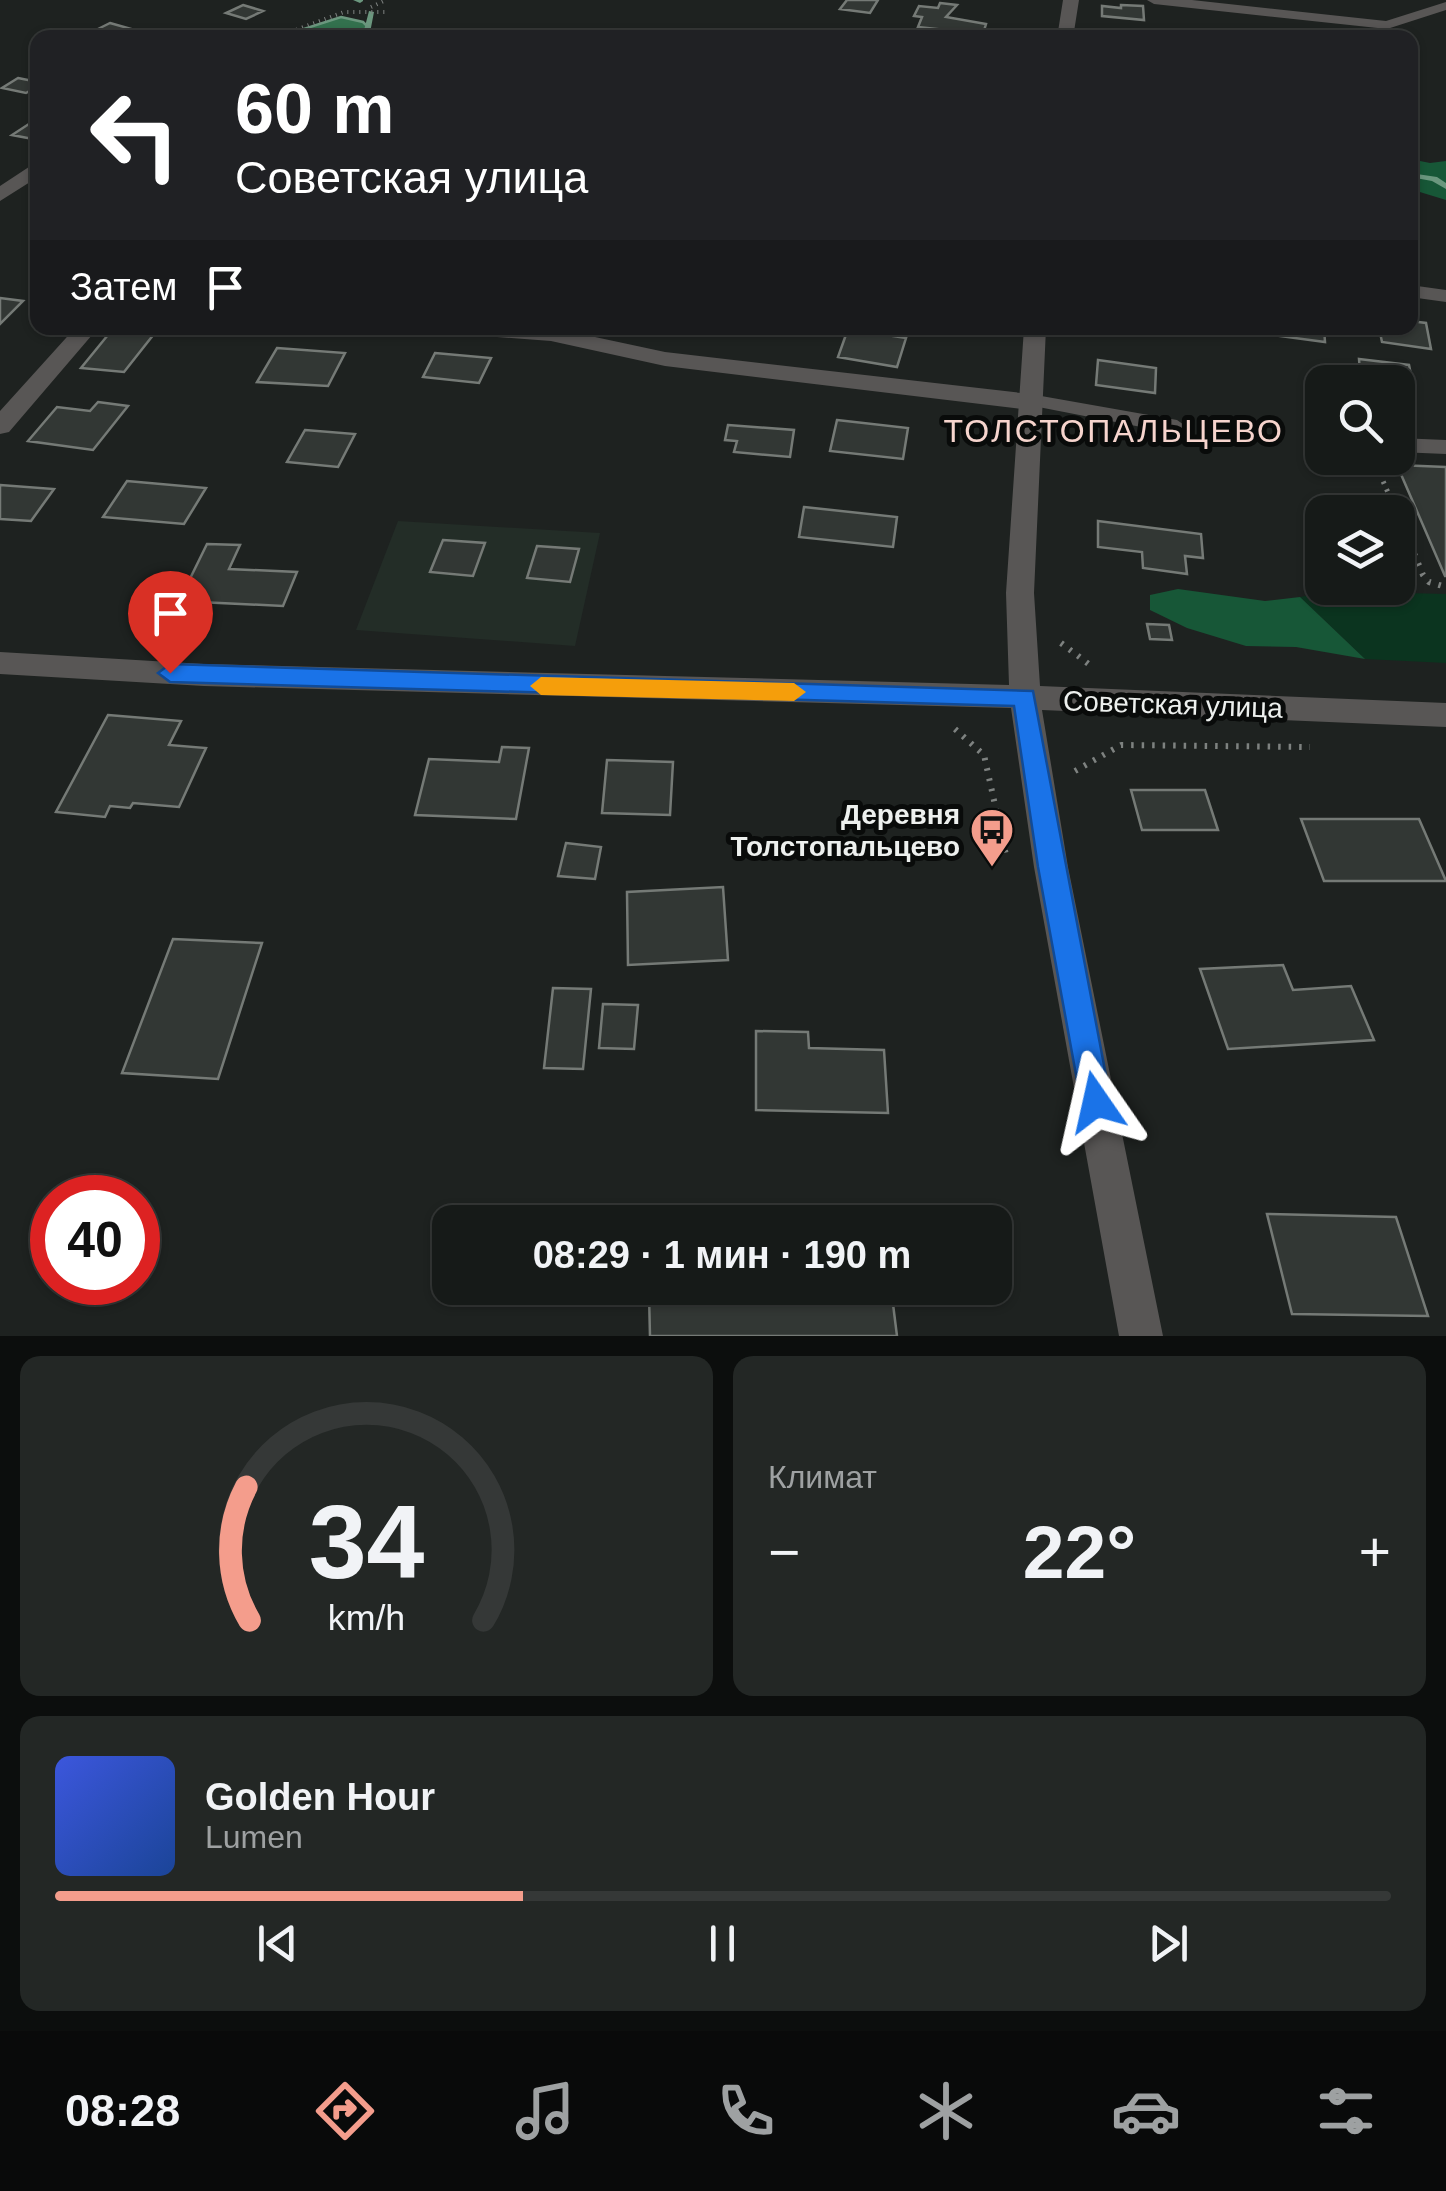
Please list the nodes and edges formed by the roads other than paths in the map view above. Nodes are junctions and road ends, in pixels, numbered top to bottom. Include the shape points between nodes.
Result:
1 (1071, 0) edge
2 (1154, 0) edge
3 (1446, 6) edge
4 (1066, 30) edge
5 (30, 172) edge
6 (0, 195) edge
7 (1418, 292) edge
8 (1446, 296) edge
9 (81, 335) edge
10 (556, 335) edge
11 (1035, 335) edge
12 (1030, 401) junction
13 (0, 426) edge
14 (1177, 427) dead end
15 (1415, 446) edge
16 (1446, 448) edge
17 (0, 663) edge
18 (1024, 697) junction
19 (1446, 715) edge
20 (1141, 1336) edge

1 - 4 street
2 - 3 lane via 1387,25
5 - 6 street
7 - 8 lane
9 - 13 street
10 - 12 street via 665,359
11 - 12 street
12 - 14 lane
12 - 18 street via 1020,593
15 - 16 lane
17 - 18 street, Советская улица via 464,684
18 - 19 street, Советская улица
18 - 20 street

